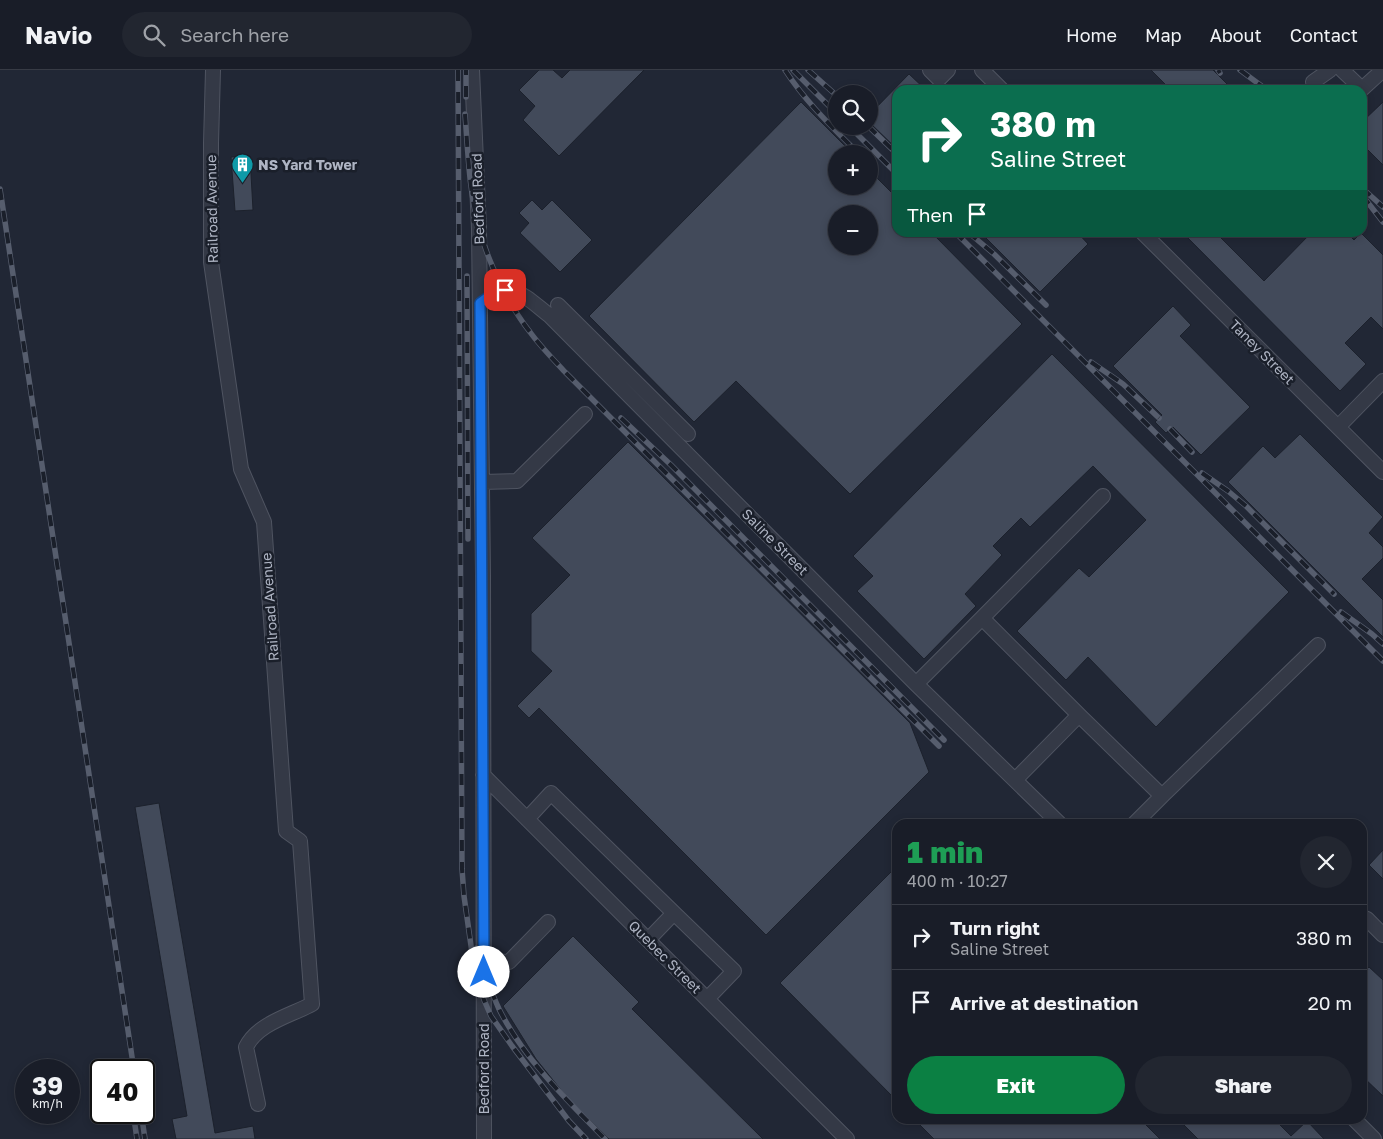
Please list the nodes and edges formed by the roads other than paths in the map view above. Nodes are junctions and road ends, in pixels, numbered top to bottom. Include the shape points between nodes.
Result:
1 (213, 70) edge
2 (472, 70) edge
3 (930, 70) edge
4 (948, 70) edge
5 (982, 70) edge
6 (1330, 70) edge
7 (1342, 70) edge
8 (1383, 70) edge
9 (1312, 82) dead end
10 (997, 85) edge
11 (1357, 85) edge
12 (1367, 85) edge
13 (1147, 237) edge
14 (480, 303) junction
15 (558, 305) dead end
16 (1383, 381) edge
17 (640, 386) junction
18 (630, 396) junction
19 (585, 414) dead end
20 (1338, 427) junction
21 (688, 434) dead end
22 (1383, 472) edge
23 (482, 482) junction
24 (1103, 496) dead end
25 (982, 618) junction
26 (1318, 645) dead end
27 (916, 684) junction
28 (1079, 715) junction
29 (483, 775) junction
30 (1016, 779) junction
31 (1162, 796) junction
32 (527, 819) junction
33 (1055, 819) edge
34 (1139, 819) edge
35 (674, 913) junction
36 (1367, 919) edge
37 (548, 922) dead end
38 (1383, 934) edge
39 (648, 940) junction
40 (484, 961) junction
41 (707, 999) junction
42 (258, 1104) dead end
43 (1359, 1124) edge
44 (484, 1139) edge
45 (847, 1139) edge
46 (1374, 1139) edge

1 - 42 street, Railroad Avenue via 210,143 212,262 241,469 264,522 286,831 300,840 312,1004 272,1021 249,1041 246,1047
2 - 14 street, Bedford Road
3 - 4 street via 939,79
5 - 10 street
6 - 9 street
7 - 11 street
8 - 12 street
13 - 20 street, Taney Street
14 - 18 street, Saline Street via 499,291 510,290 520,294 550,316
14 - 23 street, Bedford Road
15 - 17 street
16 - 20 street
17 - 18 street
17 - 21 street
18 - 27 street, Saline Street
19 - 23 street via 517,481
20 - 22 street, Taney Street
23 - 29 street, Bedford Road
24 - 25 street
25 - 27 street
25 - 28 street
26 - 31 street
27 - 30 street, Saline Street
28 - 30 street
28 - 31 street
29 - 32 street, Quebec Street
29 - 40 street, Bedford Road
30 - 33 street, Saline Street
31 - 34 street
32 - 35 street via 551,793
32 - 39 street, Quebec Street
35 - 39 street
35 - 41 street via 734,971
36 - 38 street
37 - 40 street via 508,962
39 - 41 street, Quebec Street
40 - 44 street, Bedford Road
41 - 45 street, Quebec Street
43 - 46 street

